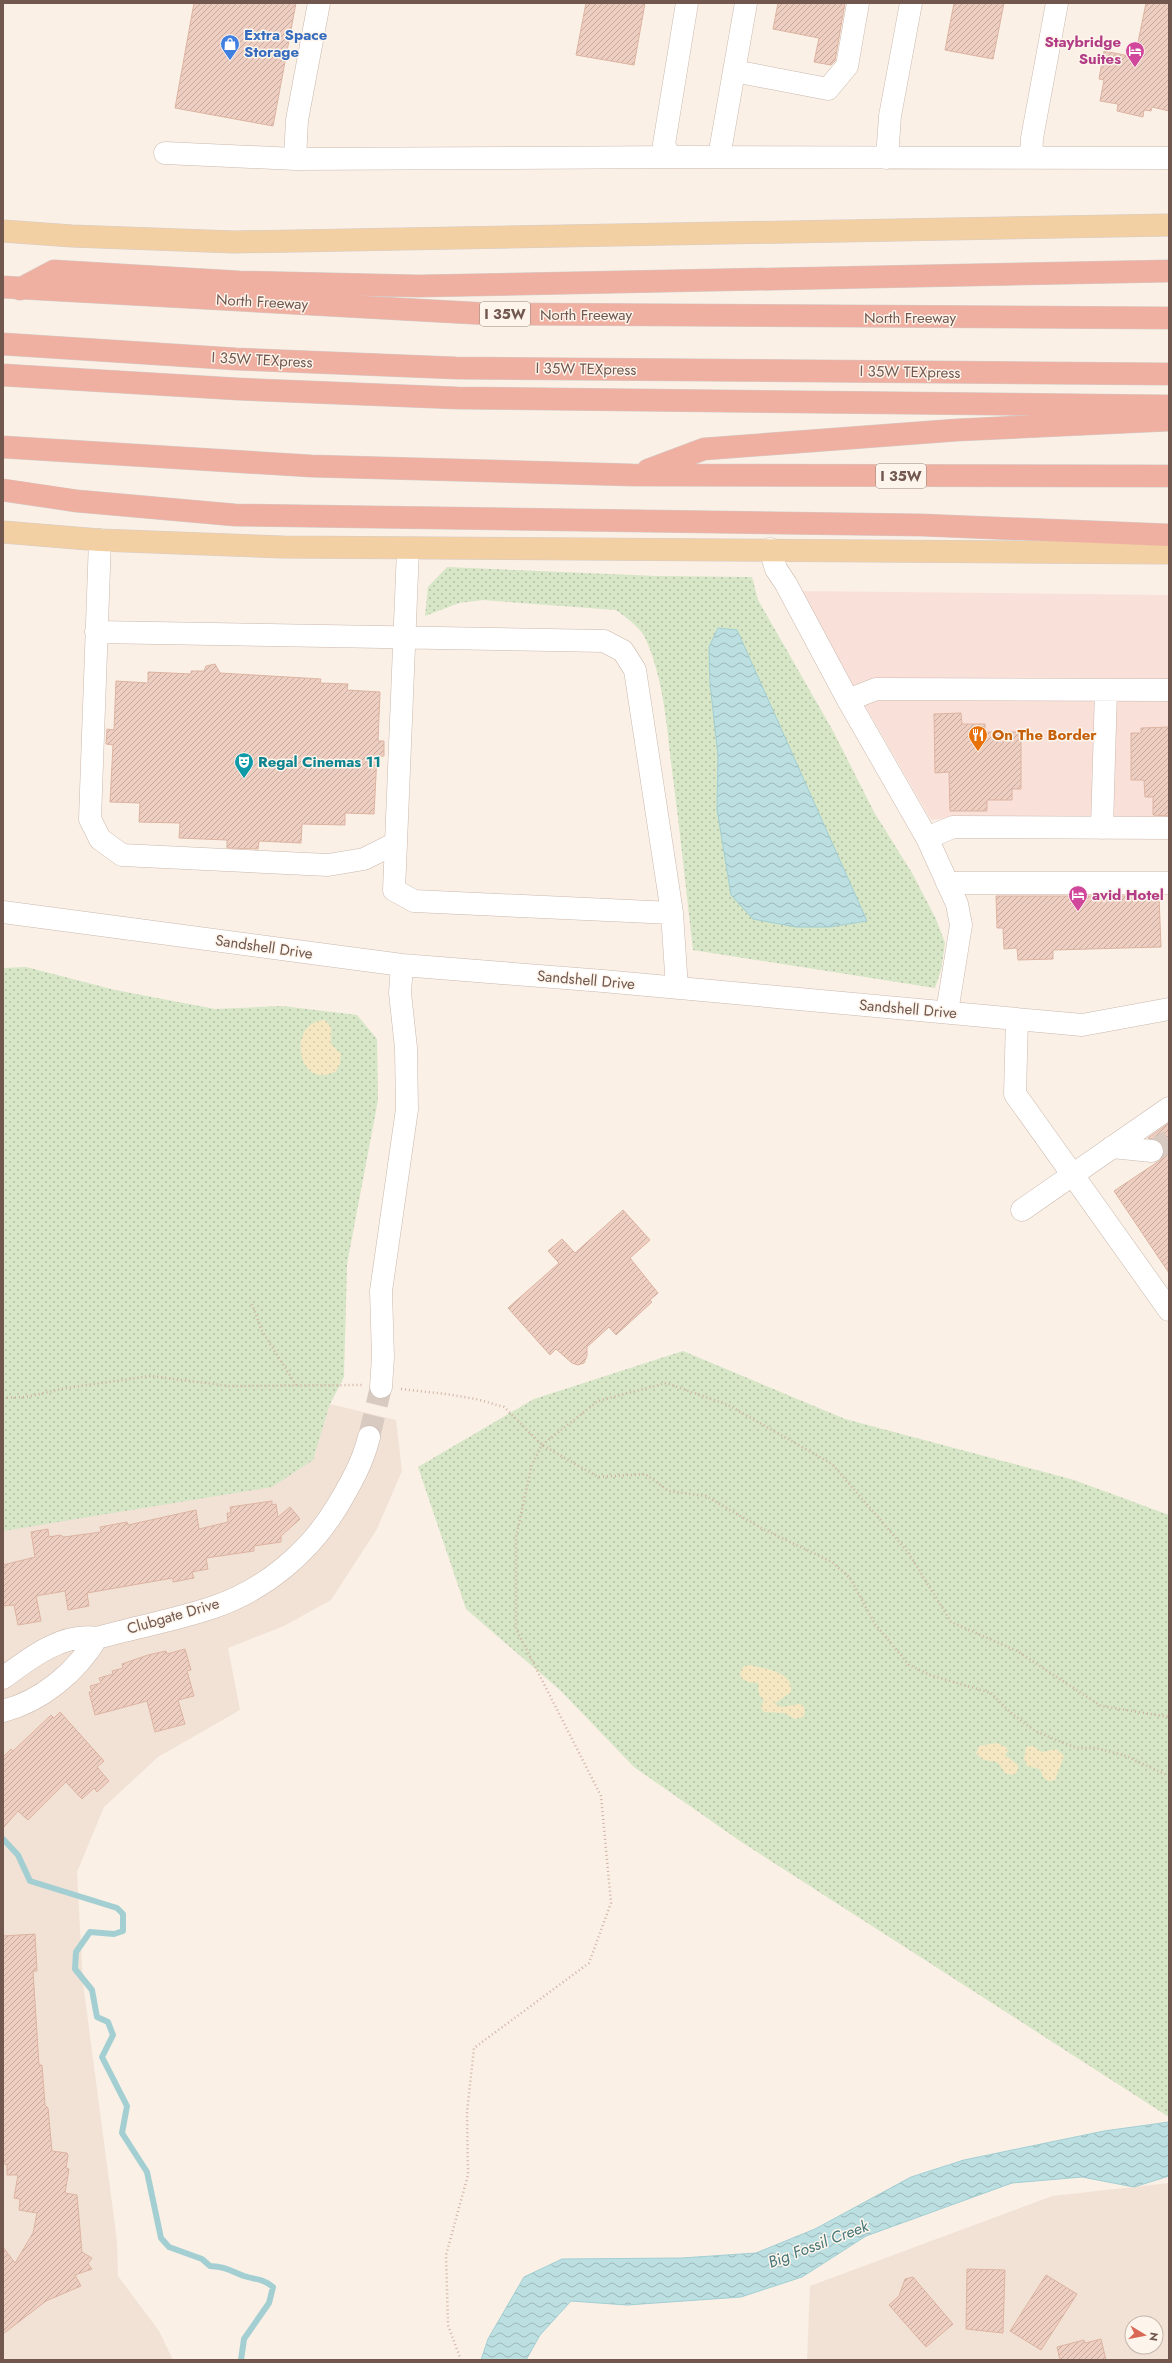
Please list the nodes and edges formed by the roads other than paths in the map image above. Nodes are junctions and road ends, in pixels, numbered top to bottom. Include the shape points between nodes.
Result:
1 (319, 3) edge
2 (687, 3) edge
3 (746, 3) edge
4 (858, 3) edge
5 (912, 3) edge
6 (1057, 3) edge
7 (734, 70) junction
8 (165, 154) dead end
9 (670, 157) junction
10 (719, 157) junction
11 (887, 158) junction
12 (1030, 158) junction
13 (1169, 158) edge
14 (295, 159) junction
15 (1169, 225) edge
16 (3, 230) edge
17 (1169, 271) edge
18 (11, 288) edge
19 (1169, 318) edge
20 (3, 344) edge
21 (1169, 374) edge
22 (3, 375) edge
23 (1169, 406) edge
24 (1169, 420) edge
25 (3, 447) edge
26 (633, 475) junction
27 (1169, 476) edge
28 (3, 490) edge
29 (3, 532) edge
30 (1169, 535) edge
31 (100, 540) junction
32 (408, 549) junction
33 (770, 549) junction
34 (1169, 553) edge
35 (96, 632) junction
36 (406, 638) junction
37 (1106, 690) junction
38 (1169, 690) edge
39 (848, 700) junction
40 (1102, 828) junction
41 (1169, 828) edge
42 (927, 838) junction
43 (396, 843) junction
44 (948, 883) junction
45 (1169, 883) edge
46 (3, 912) edge
47 (672, 913) junction
48 (402, 965) junction
49 (677, 988) junction
50 (1169, 1009) edge
51 (947, 1012) junction
52 (1017, 1019) junction
53 (1169, 1108) edge
54 (1112, 1147) junction
55 (1152, 1151) tunnel mouth
56 (1073, 1175) junction
57 (1022, 1210) dead end
58 (1169, 1310) edge
59 (381, 1387) tunnel mouth
60 (369, 1437) tunnel mouth
61 (97, 1638) junction
62 (3, 1678) edge
63 (3, 1711) edge

1 - 14 street via 297,120
2 - 9 street via 664,144
3 - 7 street
4 - 7 street via 847,66 828,89
5 - 11 street via 890,116
6 - 12 street
7 - 10 street
8 - 14 street
9 - 10 street
9 - 14 street
10 - 11 street
11 - 12 street
12 - 13 street
15 - 16 main road via 234,242 72,236
17 - 18 highway via 419,286 239,282 54,271
18 - 19 highway, North Freeway / I 35W via 490,314
20 - 21 highway, I 35W TEXpress via 236,359 456,368
22 - 23 highway, I 35W TEXpress via 238,389 457,398
24 - 26 highway via 957,430 704,449
25 - 26 highway, I 35W via 311,466
26 - 27 highway, I 35W
28 - 30 highway via 77,502 235,515 922,525
29 - 31 main road
31 - 32 main road
31 - 35 street
32 - 33 main road
32 - 36 street
33 - 34 main road
33 - 39 street via 776,569
35 - 36 street
35 - 43 street via 90,819 100,839 122,855 328,865 364,859
36 - 43 street
36 - 47 street via 604,642 623,651 635,670
37 - 38 street
37 - 39 street via 876,689
37 - 40 street
39 - 42 street
40 - 41 street
40 - 42 street via 953,827
42 - 44 street
43 - 47 street via 394,890 414,901
44 - 45 street
44 - 51 street via 957,904 961,925
46 - 48 street, Sandshell Drive
47 - 49 street
48 - 49 street, Sandshell Drive
48 - 59 street via 400,993 406,1048 407,1109 381,1291
49 - 51 street, Sandshell Drive
50 - 52 street, Sandshell Drive via 1082,1025
51 - 52 street, Sandshell Drive
52 - 56 street via 1015,1094
53 - 54 street
54 - 55 street
54 - 56 street
56 - 57 street
56 - 58 street
60 - 61 street, Clubgate Drive via 366,1452 352,1482 327,1524 295,1560 245,1593 215,1607
61 - 62 street, Clubgate Drive via 83,1636 41,1650
61 - 63 street via 66,1675 50,1689

